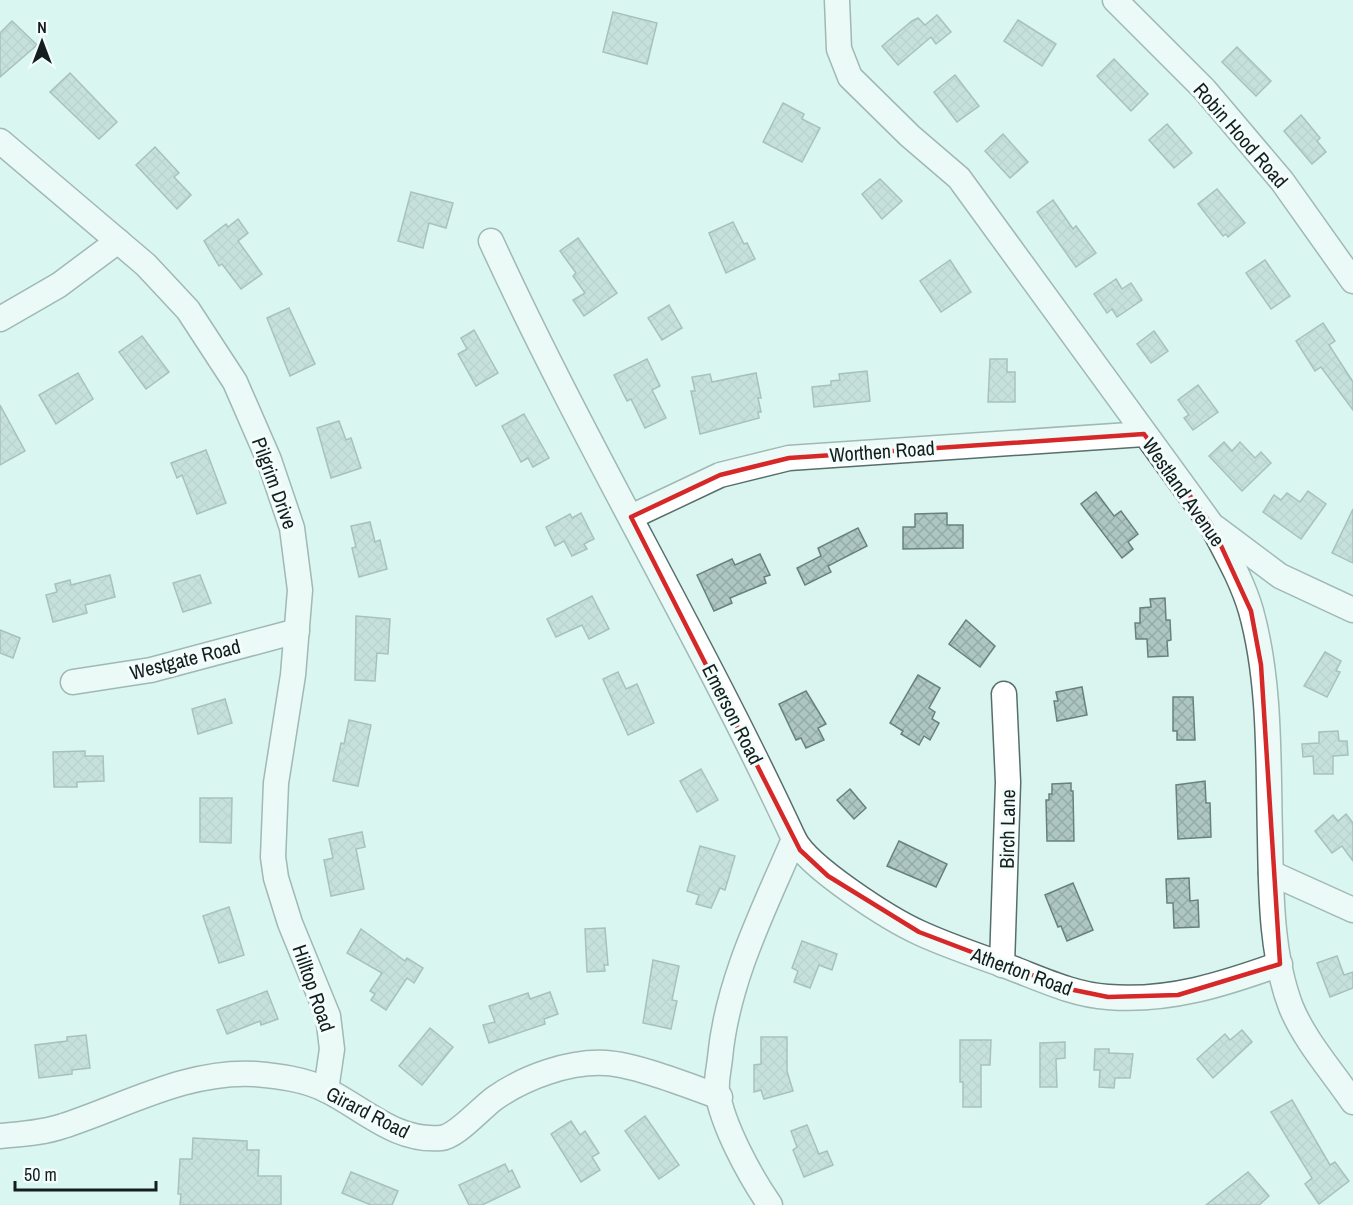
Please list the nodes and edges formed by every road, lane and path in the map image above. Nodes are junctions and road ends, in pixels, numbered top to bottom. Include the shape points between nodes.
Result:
1 (837, 0) edge
2 (1115, 0) edge
3 (0, 141) edge
4 (117, 241) junction
5 (491, 241) dead end
6 (1353, 281) edge
7 (0, 318) edge
8 (1144, 434) junction
9 (631, 517) junction
10 (1212, 524) junction
11 (1353, 610) edge
12 (297, 632) junction
13 (73, 682) dead end
14 (1004, 694) dead end
15 (794, 839) junction
16 (1271, 873) junction
17 (1353, 910) edge
18 (290, 923) joint
19 (1280, 964) junction
20 (1002, 965) junction
21 (326, 1090) junction
22 (720, 1097) junction
23 (1353, 1102) edge
24 (0, 1136) edge
25 (770, 1205) edge

1 - 8 street, Westland Avenue via 839,49 850,77 959,178
2 - 6 street, Robin Hood Road via 1204,89 1282,181
3 - 4 street, Pilgrim Drive
4 - 7 street via 59,285
4 - 12 street, Pilgrim Drive via 147,265 188,310 235,382 269,460 292,528 299,574
5 - 9 street, Emerson Road
8 - 9 street, Worthen Road via 789,458 720,475
8 - 10 street, Westland Avenue
9 - 15 street, Emerson Road
10 - 11 street via 1280,576
10 - 16 street, Westland Avenue via 1251,611 1261,665
12 - 13 street, Westgate Road via 151,670
12 - 18 street, Pilgrim Drive via 276,783 273,837 276,878
14 - 20 street, Birch Lane via 1008,782
15 - 20 street, Atherton Road via 800,850 828,876 919,933
15 - 22 street via 736,979 723,1032 717,1089
16 - 17 street
16 - 19 street, Westland Avenue
18 - 21 street, Hilltop Road via 328,1016 332,1049
19 - 20 street, Atherton Road via 1178,995 1108,997 1069,989
19 - 23 street, Westland Avenue via 1291,1006 1306,1035
21 - 22 street, Girard Road via 395,1130 423,1139 444,1138 505,1091 534,1076 574,1066 606,1063
21 - 24 street, Girard Road via 279,1076 210,1077 143,1096 61,1127
22 - 25 street via 738,1145

